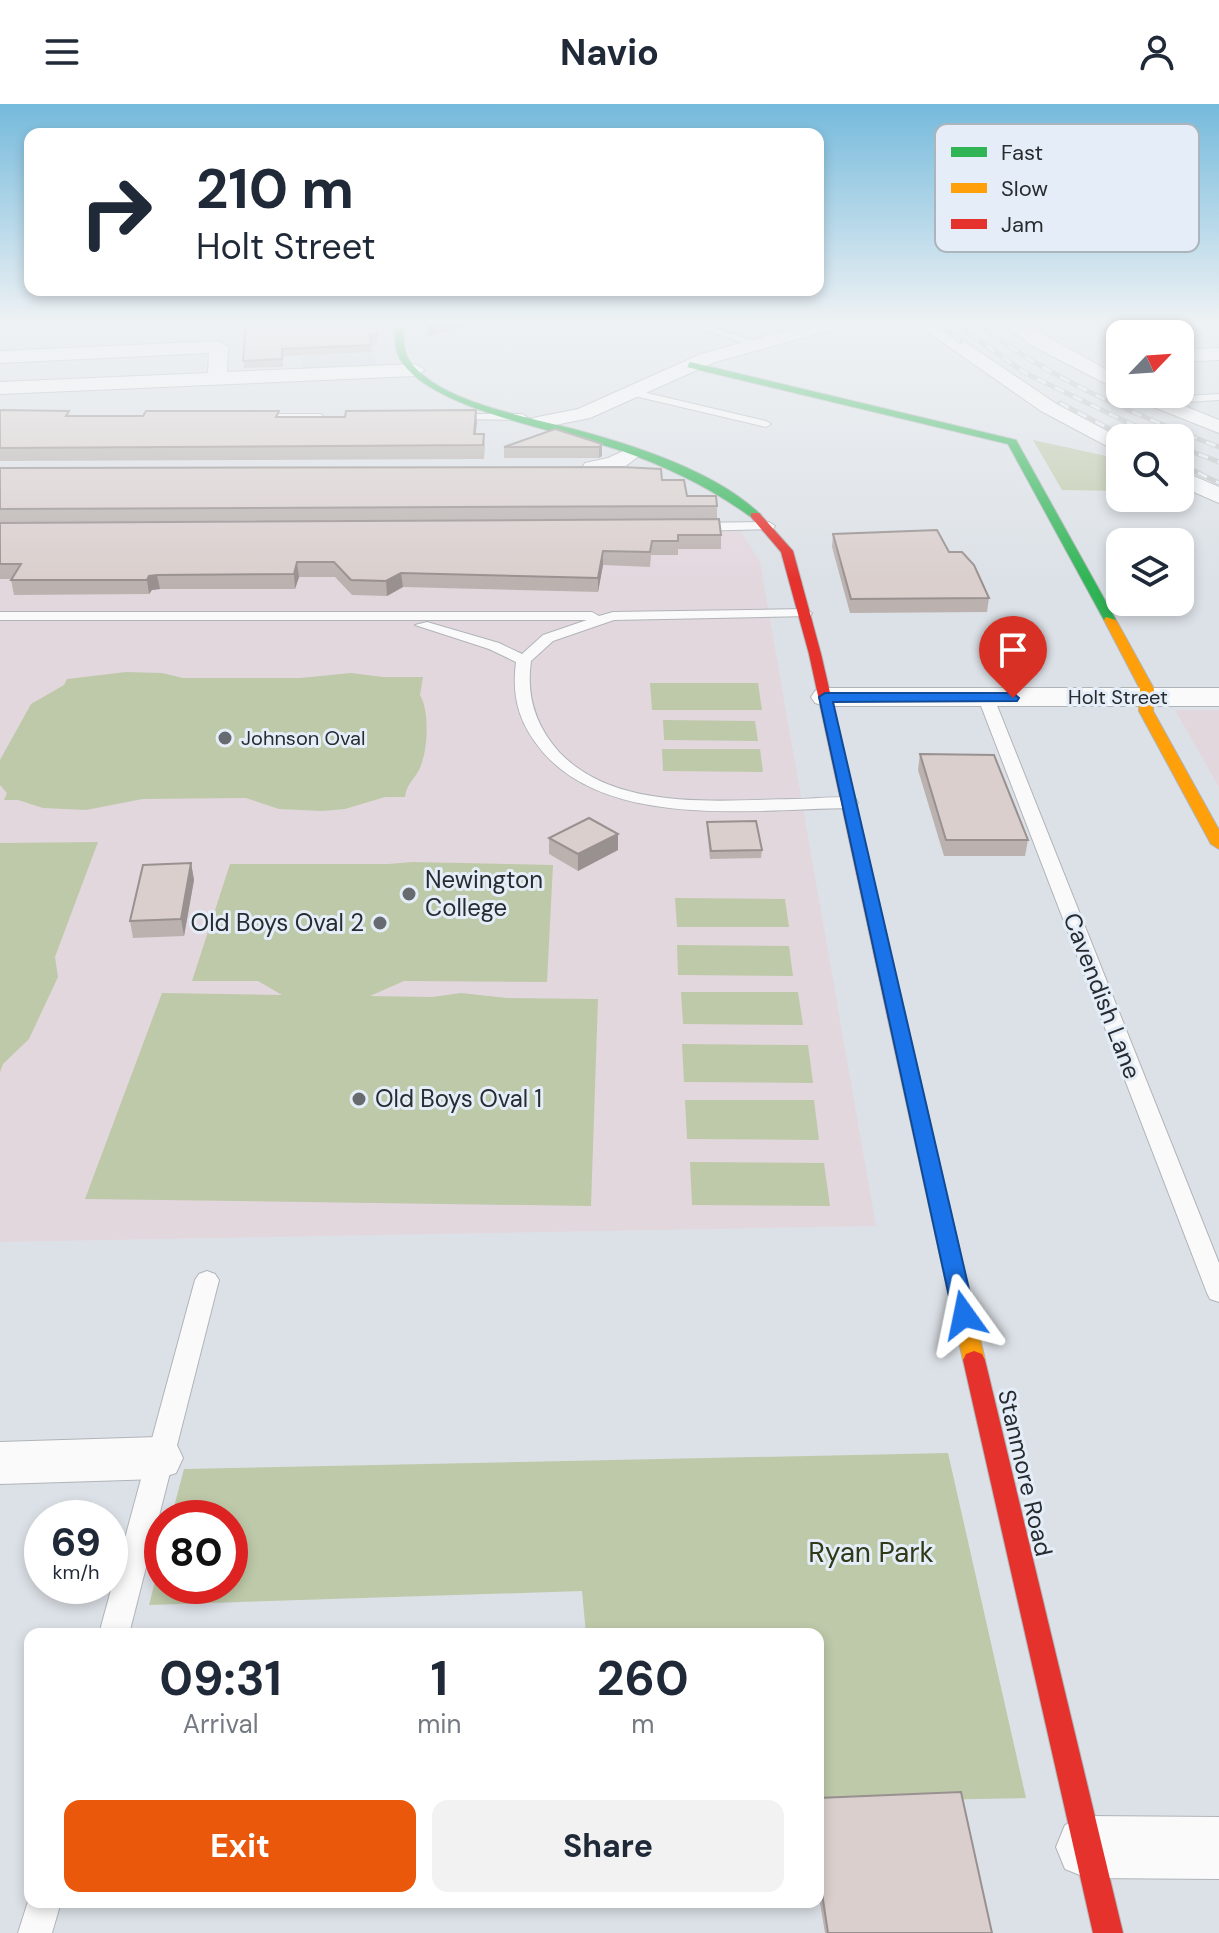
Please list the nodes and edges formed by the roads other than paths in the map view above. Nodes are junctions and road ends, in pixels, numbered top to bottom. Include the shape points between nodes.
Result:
1 (496, 408) edge
2 (595, 408) edge
3 (700, 408) edge
4 (874, 408) edge
5 (1049, 408) edge
6 (1173, 408) edge
7 (583, 414) junction
8 (245, 417) edge
9 (336, 417) edge
10 (442, 417) edge
11 (531, 420) junction
12 (766, 424) dead end
13 (1219, 427) edge
14 (564, 430) junction
15 (1106, 440) edge
16 (632, 453) junction
17 (693, 475) junction
18 (1194, 484) edge
19 (1219, 496) edge
20 (769, 526) junction
21 (682, 527) edge
22 (805, 613) junction
23 (0, 616) edge
24 (613, 616) junction
25 (392, 618) junction
26 (524, 660) junction
27 (825, 697) junction
28 (1146, 697) junction
29 (1219, 697) edge
30 (986, 698) junction
31 (850, 803) junction
32 (1219, 844) edge
33 (207, 1280) dead end
34 (1219, 1293) edge
35 (158, 1458) junction
36 (0, 1463) edge
37 (116, 1628) edge
38 (1087, 1847) junction
39 (1219, 1848) edge
40 (42, 1908) edge
41 (35, 1933) edge
42 (1108, 1933) edge

1 - 11 main road, Stanmore Road
2 - 7 street
3 - 12 lane
4 - 28 main road via 1016,445 1147,689
5 - 15 street
6 - 13 street
7 - 11 street
7 - 14 street
8 - 9 lane
10 - 11 lane
11 - 14 main road, Stanmore Road
14 - 16 main road, Stanmore Road
16 - 17 main road, Stanmore Road
16 - 17 street via 615,463 586,468
17 - 20 main road, Stanmore Road via 747,505
18 - 19 street
20 - 21 lane
20 - 22 main road, Stanmore Road via 793,565
22 - 24 lane
22 - 27 main road, Stanmore Road
23 - 25 lane
24 - 25 lane
24 - 26 lane via 548,638
25 - 26 lane via 482,642
26 - 31 lane via 521,686 534,733 567,768 601,788 659,800
27 - 30 street, Holt Street
27 - 31 main road, Stanmore Road
28 - 29 street, Holt Street
28 - 30 street, Holt Street
28 - 32 main road via 1146,711
30 - 34 lane, Cavendish Lane
31 - 38 main road, Stanmore Road
33 - 35 lane
35 - 36 street
35 - 37 lane
38 - 39 street
38 - 42 main road, Stanmore Road
40 - 41 lane

